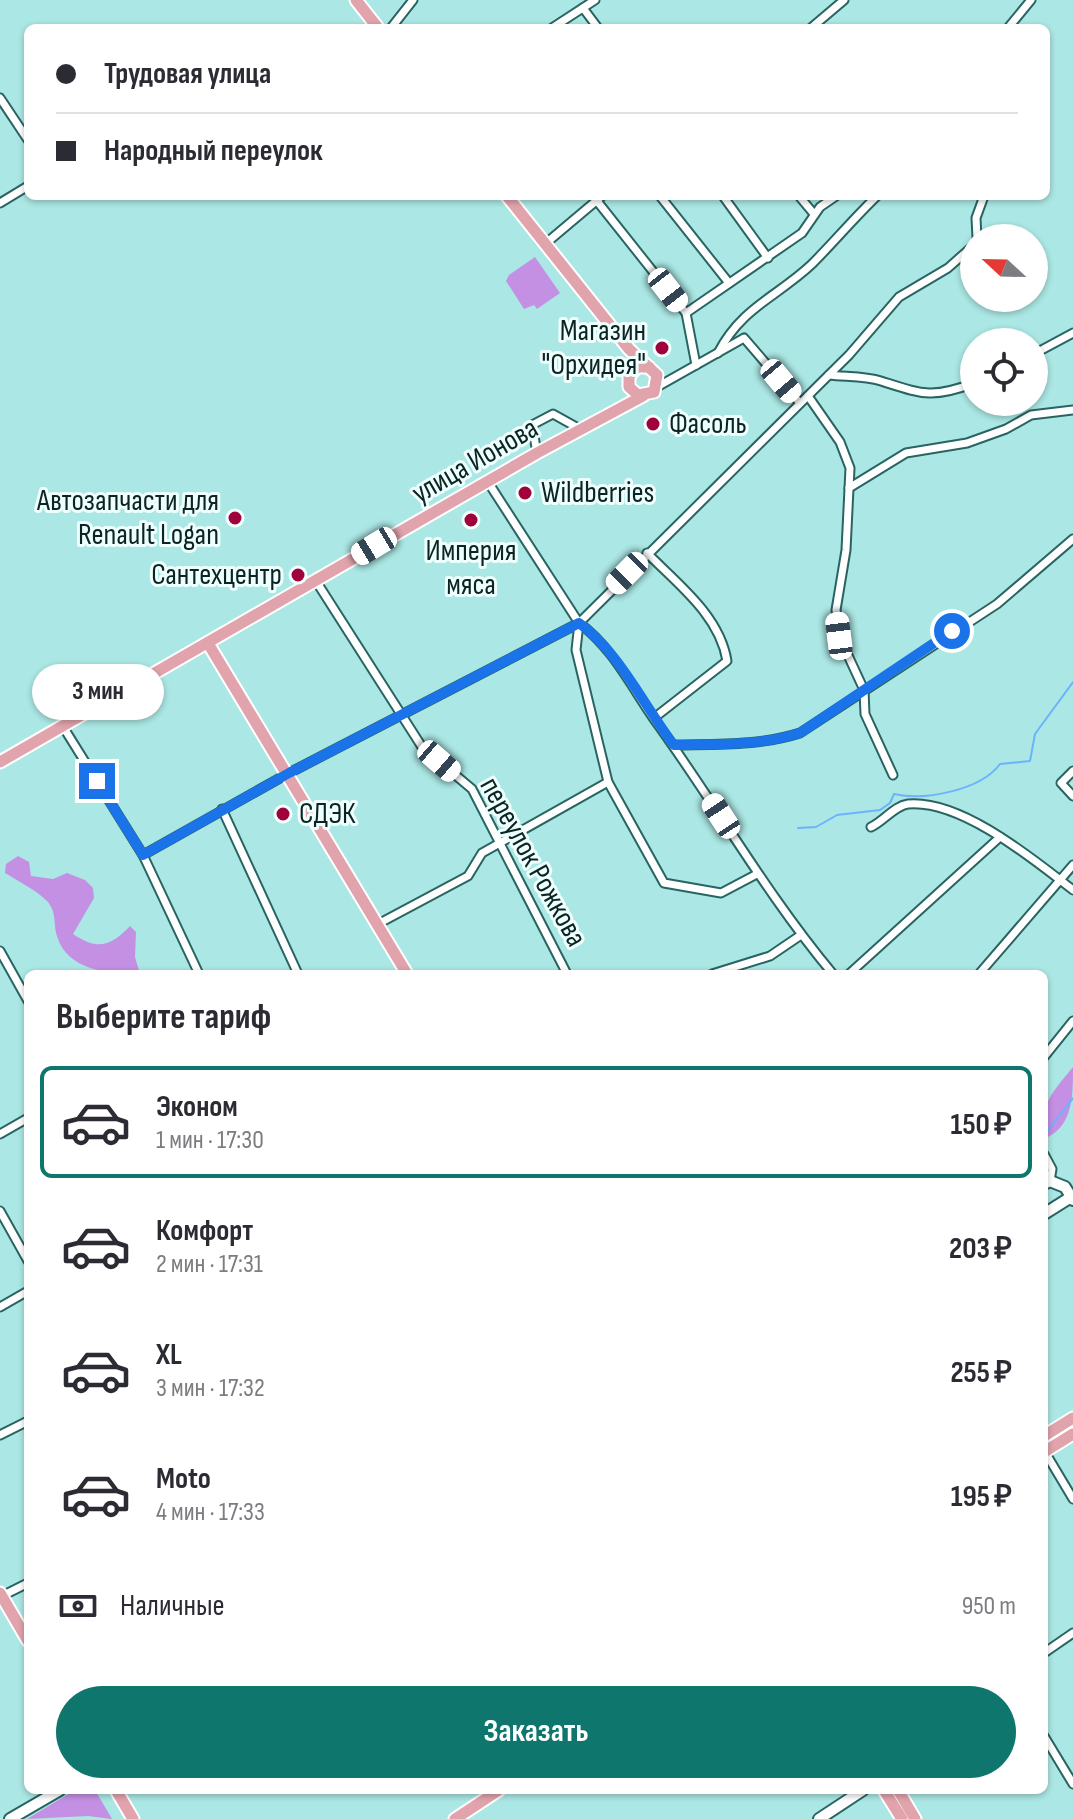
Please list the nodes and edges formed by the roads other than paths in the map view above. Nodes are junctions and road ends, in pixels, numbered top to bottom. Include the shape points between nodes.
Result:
1 (356, 0) edge
2 (413, 0) edge
3 (595, 0) edge
4 (844, 0) edge
5 (1031, 0) edge
6 (583, 8) junction
7 (375, 24) edge
8 (394, 24) edge
9 (558, 24) edge
10 (595, 24) edge
11 (816, 24) edge
12 (1011, 24) edge
13 (0, 98) edge
14 (24, 134) edge
15 (24, 188) edge
16 (510, 200) edge
17 (595, 200) edge
18 (599, 200) edge
19 (663, 200) edge
20 (726, 200) edge
21 (802, 200) edge
22 (831, 200) edge
23 (873, 200) edge
24 (983, 200) edge
25 (0, 203) edge
26 (814, 214) junction
27 (976, 224) edge
28 (545, 244) junction
29 (960, 257) edge
30 (768, 258) junction
31 (729, 283) junction
32 (686, 313) junction
33 (1073, 333) edge
34 (1048, 346) edge
35 (629, 349) junction
36 (718, 353) junction
37 (696, 365) junction
38 (829, 375) junction
39 (654, 377) junction
40 (629, 378) junction
41 (960, 388) edge
42 (643, 396) junction
43 (808, 396) junction
44 (800, 403) junction
45 (1073, 410) edge
46 (600, 418) junction
47 (580, 429) junction
48 (537, 453) junction
49 (488, 482) junction
50 (849, 488) junction
51 (1073, 539) edge
52 (647, 553) junction
53 (316, 581) junction
54 (579, 623) junction
55 (209, 645) junction
56 (864, 690) junction
57 (399, 715) junction
58 (654, 718) junction
59 (62, 725) junction
60 (674, 745) junction
61 (0, 762) edge
62 (1073, 771) edge
63 (289, 773) junction
64 (893, 775) dead end
65 (608, 782) junction
66 (1073, 796) edge
67 (222, 809) junction
68 (871, 827) dead end
69 (1000, 837) junction
70 (499, 844) junction
71 (143, 855) junction
72 (1073, 865) edge
73 (757, 874) junction
74 (1060, 880) junction
75 (1073, 890) edge
76 (378, 924) junction
77 (801, 935) junction
78 (0, 951) edge
79 (197, 970) edge
80 (296, 970) edge
81 (405, 970) edge
82 (562, 970) edge
83 (725, 970) edge
84 (830, 970) edge
85 (853, 970) edge
86 (982, 970) edge
87 (24, 994) edge
88 (1073, 1021) edge
89 (1048, 1052) edge
90 (24, 1120) edge
91 (0, 1134) edge
92 (1048, 1182) edge
93 (1070, 1192) edge
94 (0, 1211) edge
95 (1048, 1211) edge
96 (24, 1254) edge
97 (24, 1293) edge
98 (0, 1307) edge
99 (1073, 1418) edge
100 (24, 1423) edge
101 (1048, 1434) edge
102 (1073, 1434) edge
103 (0, 1435) edge
104 (1048, 1450) edge
105 (1048, 1458) edge
106 (1073, 1499) edge
107 (24, 1585) edge
108 (1, 1595) edge
109 (1073, 1633) edge
110 (24, 1634) edge
111 (1048, 1650) edge
112 (1048, 1743) edge
113 (1073, 1784) edge
114 (53, 1794) edge
115 (118, 1794) edge
116 (493, 1794) edge
117 (857, 1794) edge
118 (886, 1794) edge
119 (900, 1794) edge
120 (10, 1819) edge
121 (133, 1819) edge
122 (455, 1819) edge
123 (819, 1819) edge
124 (902, 1819) edge
125 (915, 1819) edge

1 - 7 main road
2 - 8 street
3 - 6 street
4 - 11 street
5 - 12 street
6 - 9 street
6 - 10 street
13 - 14 street
15 - 25 street
16 - 28 main road
17 - 28 street
18 - 32 street
19 - 31 street
20 - 30 street
21 - 26 street
22 - 26 street
23 - 36 street via 812,263 749,310 729,330
24 - 27 street
26 - 30 street via 802,233
28 - 35 main road
29 - 38 street via 899,297
30 - 31 street
31 - 32 street
32 - 37 street
33 - 34 street
35 - 39 main road
35 - 40 main road
36 - 37 street
36 - 44 street via 744,338
37 - 39 street via 673,376
38 - 41 street via 878,380 926,396
38 - 43 street
39 - 40 main road via 637,367
39 - 42 main road, улица Ионова
40 - 42 main road via 633,392
40 - 46 main road via 622,400
42 - 46 main road, улица Ионова
43 - 44 street
43 - 50 street via 840,442 850,468
44 - 52 street
45 - 50 street via 1031,415 967,443 906,453
46 - 47 main road, улица Ионова
47 - 48 main road, улица Ионова
47 - 48 street via 553,414 532,425
48 - 49 main road, улица Ионова
49 - 53 main road, улица Ионова
49 - 54 street
50 - 56 street via 836,610 839,636
51 - 56 street via 997,604
52 - 54 street
52 - 58 street via 707,615 727,661
53 - 55 main road, улица Ионова
53 - 57 street, переулок Рожкова
54 - 57 street
54 - 58 street via 600,642
54 - 65 street via 576,650
55 - 59 main road, улица Ионова
55 - 63 main road
56 - 60 street via 822,721 777,740
56 - 64 street via 865,714
57 - 63 street
57 - 70 street, переулок Рожкова via 422,747 472,789
58 - 60 street
59 - 61 main road, улица Ионова
59 - 71 street
60 - 73 street
62 - 66 street via 1061,783
63 - 67 street
63 - 76 main road
65 - 70 street
65 - 73 street via 664,883 721,893
67 - 71 street
67 - 80 street
68 - 69 street via 899,807 919,805 942,809
69 - 74 street
69 - 85 street
70 - 76 street via 482,853 468,876
70 - 82 street, переулок Рожкова
71 - 79 street
72 - 74 street
73 - 77 street
74 - 75 street
74 - 86 street
76 - 81 main road
77 - 83 street via 770,956
77 - 84 street
78 - 87 street
88 - 89 street
90 - 91 street
92 - 93 main road
93 - 95 main road
94 - 96 street
97 - 98 street
99 - 101 main road
100 - 103 street
102 - 104 main road
105 - 106 street
107 - 108 street
108 - 110 main road
109 - 111 street
112 - 113 street
114 - 120 main road
115 - 121 main road
116 - 122 main road
117 - 123 main road
118 - 124 main road
119 - 125 main road

